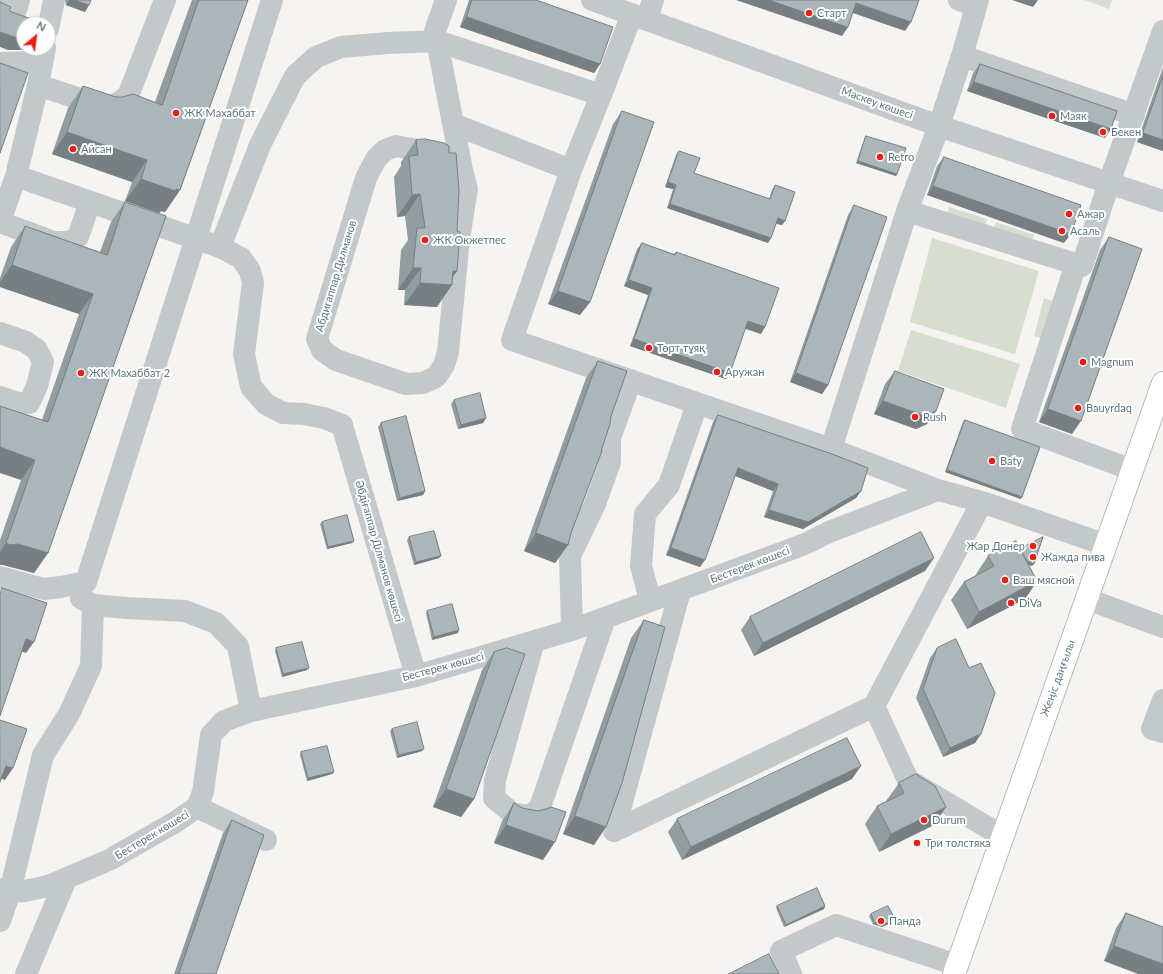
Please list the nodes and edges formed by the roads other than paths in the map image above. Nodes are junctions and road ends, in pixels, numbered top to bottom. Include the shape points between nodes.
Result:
1 (19, 0) edge
2 (54, 0) edge
3 (165, 0) edge
4 (272, 0) edge
5 (446, 0) edge
6 (592, 0) edge
7 (971, 2) edge
8 (0, 5) edge
9 (644, 11) edge
10 (51, 16) edge
11 (1163, 31) edge
12 (437, 41) junction
13 (38, 56) edge
14 (43, 56) edge
15 (962, 56) junction
16 (0, 63) edge
17 (38, 85) junction
18 (601, 95) junction
19 (1134, 115) junction
20 (453, 124) junction
21 (939, 126) junction
22 (462, 170) junction
23 (571, 170) junction
24 (16, 176) junction
25 (1109, 183) junction
26 (1163, 201) edge
27 (90, 202) junction
28 (907, 211) junction
29 (0, 222) edge
30 (196, 239) junction
31 (220, 247) junction
32 (1076, 264) junction
33 (0, 333) edge
34 (631, 380) junction
35 (1163, 383) edge
36 (0, 397) edge
37 (697, 404) junction
38 (831, 449) junction
39 (1132, 470) junction
40 (938, 490) junction
41 (982, 502) junction
42 (1106, 545) junction
43 (0, 577) edge
44 (61, 587) junction
45 (680, 591) junction
46 (1087, 599) junction
47 (650, 600) junction
48 (93, 605) junction
49 (605, 618) junction
50 (1163, 627) edge
51 (572, 630) junction
52 (534, 641) junction
53 (416, 676) junction
54 (1163, 700) edge
55 (874, 706) junction
56 (251, 711) junction
57 (1163, 732) edge
58 (197, 808) junction
59 (1002, 836) junction
60 (266, 840) dead end
61 (66, 879) junction
62 (5, 890) edge
63 (0, 921) edge
64 (955, 970) edge
65 (26, 974) edge
66 (791, 974) edge

1 - 8 street via 16,10
2 - 10 street
3 - 17 street via 128,96 118,103 104,108
4 - 30 street
5 - 12 street via 435,31
6 - 9 street, Мәскеу көшесі
7 - 15 street
9 - 18 street
9 - 21 street, Мәскеу көшесі
11 - 19 street
12 - 18 street
12 - 20 street
12 - 31 street via 340,47 316,57 294,76 260,145
13 - 16 street
14 - 17 street
15 - 19 street
15 - 21 street
17 - 24 street
18 - 23 street
19 - 25 street
20 - 22 street
20 - 23 street
21 - 25 street, Мәскеу көшесі
21 - 28 street
22 - 22 street, Абдигаппар Дилманов via 467,189 459,239 448,352 444,365 436,377 423,383 406,384 336,360 322,350 317,339 366,178 376,159 385,150 396,146 433,153
23 - 34 street via 512,340
24 - 27 street
24 - 29 street
25 - 26 street, Мәскеу көшесі
25 - 32 street via 1082,266
27 - 29 street via 78,237 69,242 54,242
27 - 30 street
28 - 32 street
28 - 38 street
30 - 31 street
30 - 44 street via 86,582
31 - 53 street, Әбдіғаппар Ділманов көшесі via 241,258 254,283 244,354 251,387 266,404 283,412 324,418 342,425
32 - 39 street via 1022,429
33 - 36 street via 26,342 37,350 43,362 38,386 29,403 18,403
34 - 37 street
34 - 51 street via 610,438 610,462 598,497 570,556
35 - 39 main road, Жеңіс даңғылы
37 - 38 street
37 - 47 street via 669,486 645,514 641,566
38 - 40 street
39 - 42 main road, Жеңіс даңғылы
40 - 41 street
40 - 45 street, Бестерек көшесі
41 - 42 street
41 - 55 street
42 - 46 main road, Жеңіс даңғылы
43 - 44 street via 44,589
44 - 48 street
45 - 47 street, Бестерек көшесі
45 - 55 street via 614,831
46 - 50 street
46 - 59 main road, Жеңіс даңғылы
47 - 49 street, Бестерек көшесі
48 - 56 street via 185,611 216,623 238,646
48 - 62 street via 92,666 68,714 43,755
49 - 51 street, Бестерек көшесі
49 - 52 street via 539,810 528,816 512,813 494,798 495,780
51 - 52 street, Бестерек көшесі
52 - 53 street, Бестерек көшесі
53 - 56 street, Бестерек көшесі
54 - 57 street via 1152,729
55 - 59 street via 908,780
56 - 58 street, Бестерек көшесі via 224,721 212,735 203,792
58 - 60 street
58 - 61 street, Бестерек көшесі via 109,860
59 - 64 main road, Жеңіс даңғылы
61 - 62 street, Бестерек көшесі via 25,891
61 - 65 street
62 - 63 street
64 - 66 street via 836,925 780,950

